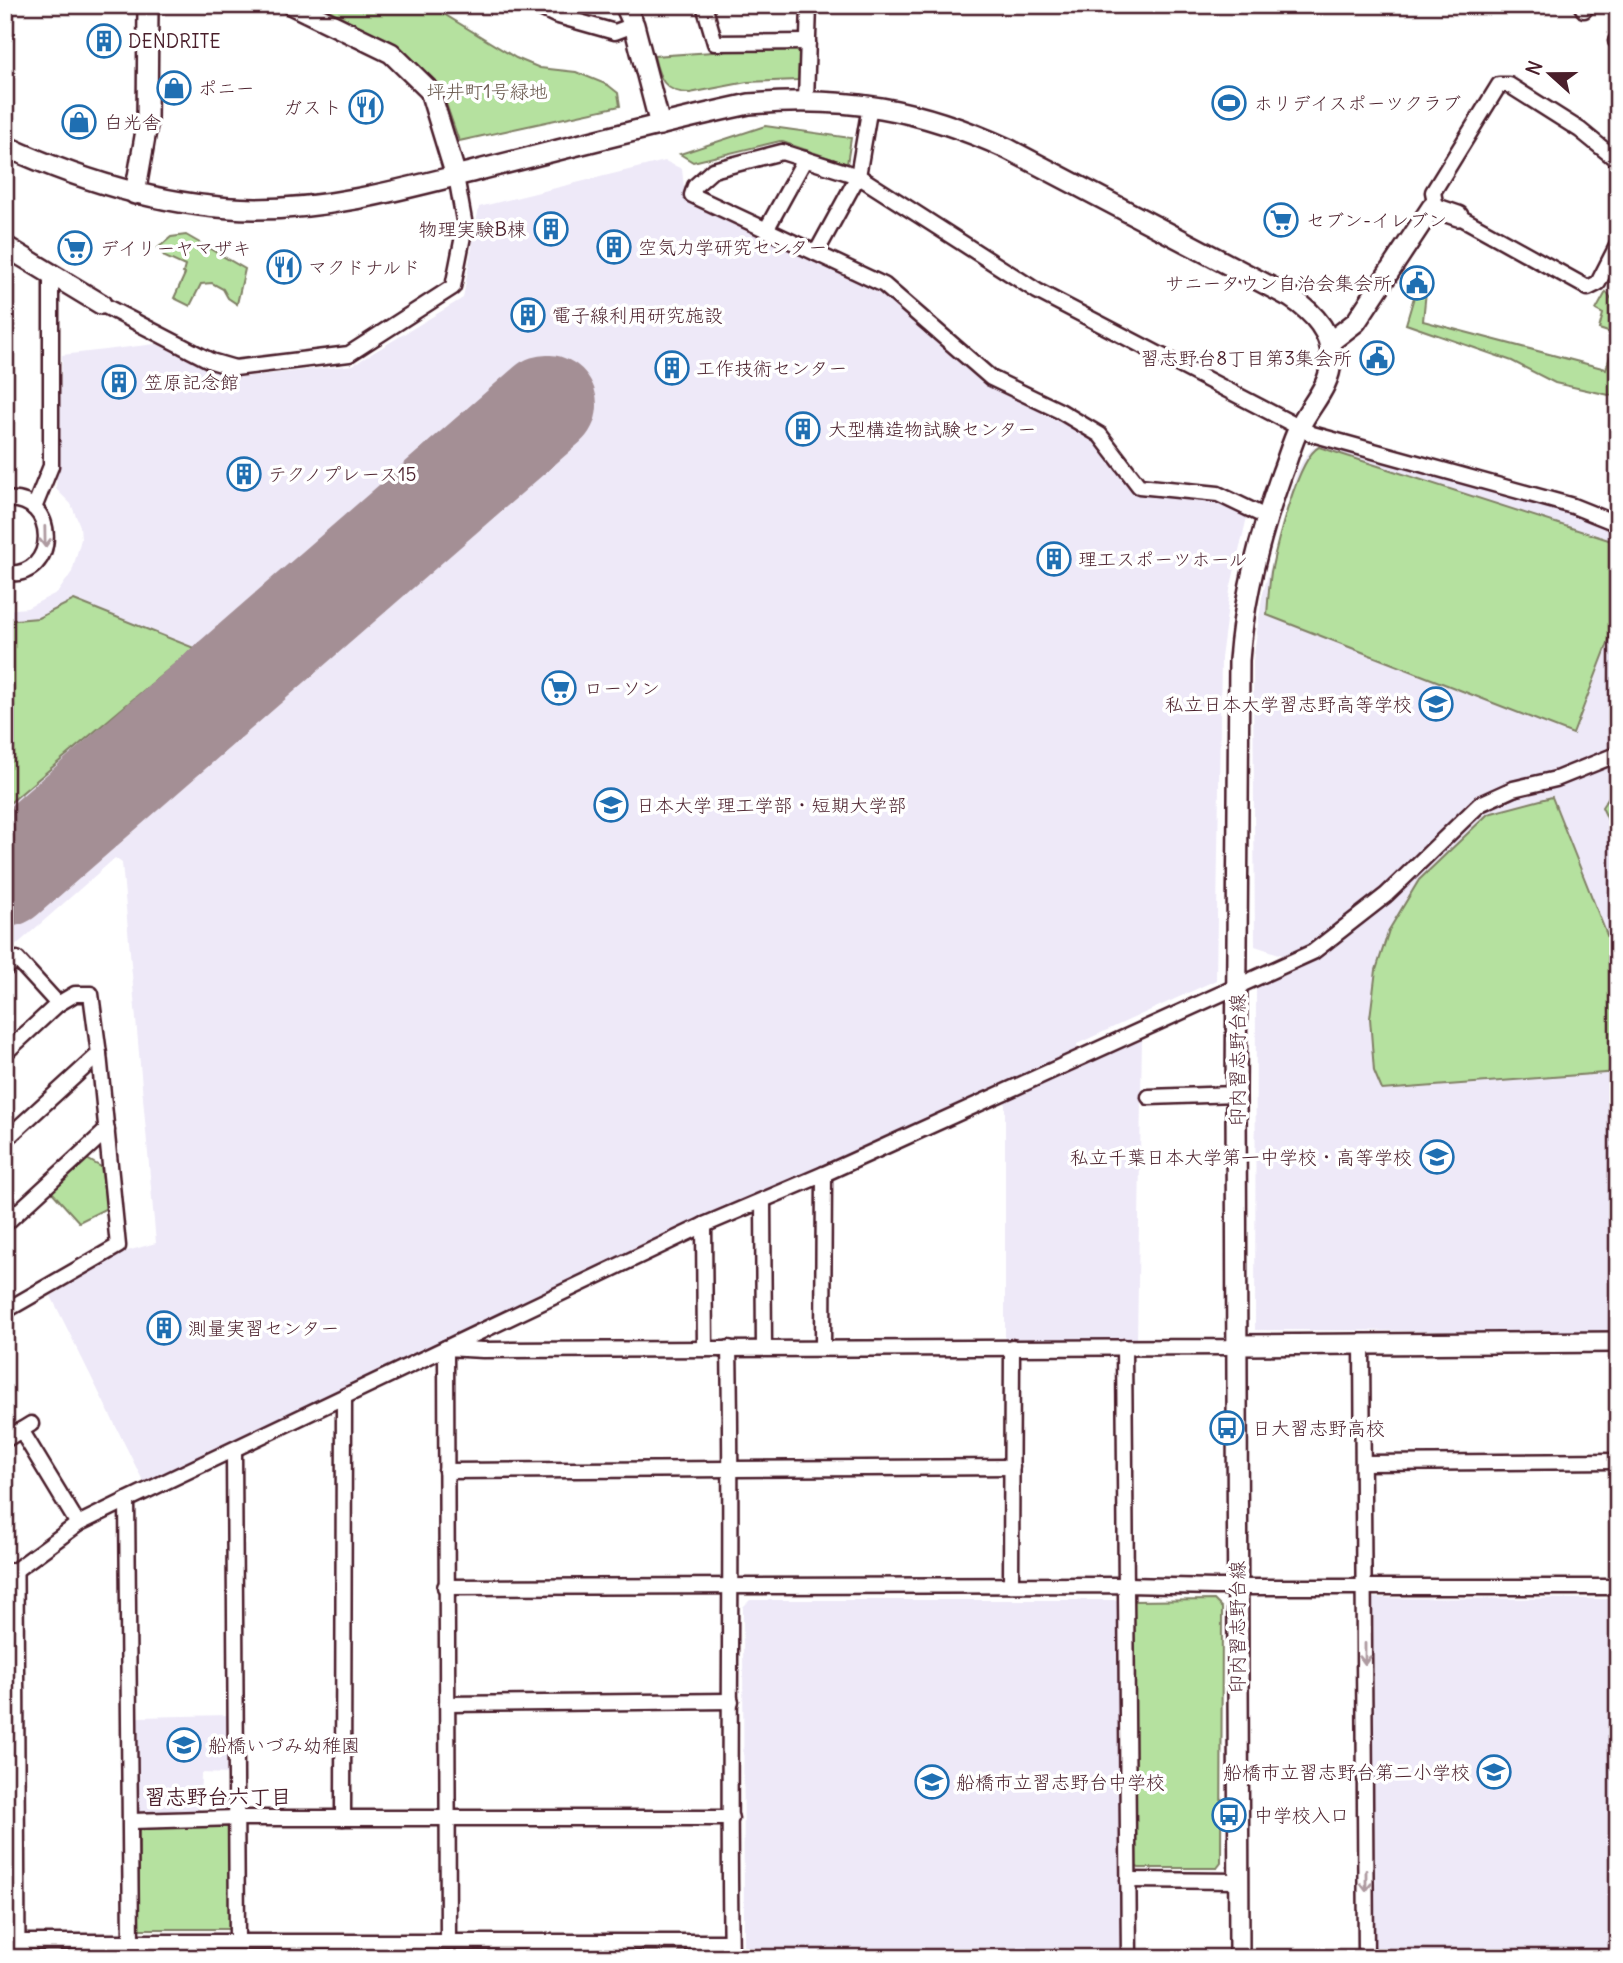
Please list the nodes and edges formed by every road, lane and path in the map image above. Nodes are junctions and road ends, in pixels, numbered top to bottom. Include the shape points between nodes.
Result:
1 (148, 5) edge
2 (292, 5) edge
3 (625, 5) edge
4 (704, 5) edge
5 (809, 5) edge
6 (1581, 5) edge
7 (1588, 5) edge
8 (540, 7) edge
9 (634, 25) junction
10 (808, 42) junction
11 (806, 101) junction
12 (870, 106) junction
13 (660, 125) junction
14 (5, 146) edge
15 (805, 159) junction
16 (1618, 160) edge
17 (456, 176) junction
18 (858, 176) junction
19 (135, 194) junction
20 (1431, 211) junction
21 (1458, 216) joint
22 (766, 230) junction
23 (1618, 244) edge
24 (5, 246) edge
25 (816, 253) junction
26 (51, 275) junction
27 (101, 304) joint
28 (1330, 342) junction
29 (1299, 428) junction
30 (5, 500) edge
31 (34, 508) junction
32 (1266, 517) junction
33 (1618, 524) edge
34 (5, 573) edge
35 (1618, 754) edge
36 (5, 970) edge
37 (1237, 988) junction
38 (58, 1004) junction
39 (5, 1053) edge
40 (99, 1054) junction
41 (1236, 1094) junction
42 (1149, 1097) dead end
43 (107, 1130) junction
44 (5, 1140) edge
45 (824, 1174) junction
46 (762, 1201) junction
47 (5, 1224) edge
48 (704, 1225) junction
49 (5, 1311) edge
50 (1362, 1342) junction
51 (1618, 1342) edge
52 (1237, 1345) junction
53 (1012, 1347) junction
54 (1125, 1347) junction
55 (446, 1348) junction
56 (764, 1348) junction
57 (823, 1348) junction
58 (705, 1349) junction
59 (729, 1349) junction
60 (344, 1398) junction
61 (5, 1440) edge
62 (234, 1450) junction
63 (1618, 1461) edge
64 (1364, 1463) junction
65 (1012, 1466) junction
66 (732, 1469) junction
67 (446, 1471) junction
68 (127, 1500) junction
69 (78, 1524) junction
70 (9, 1576) edge
71 (1011, 1585) junction
72 (1126, 1585) junction
73 (1365, 1586) junction
74 (445, 1587) junction
75 (729, 1587) junction
76 (1237, 1587) junction
77 (1618, 1587) edge
78 (731, 1701) junction
79 (447, 1704) junction
80 (237, 1818) junction
81 (342, 1818) junction
82 (731, 1818) junction
83 (448, 1819) junction
84 (132, 1821) junction
85 (1129, 1880) junction
86 (1239, 1881) junction
87 (131, 1942) junction
88 (237, 1942) junction
89 (448, 1942) junction
90 (730, 1942) junction
91 (12, 1947) edge
92 (731, 1958) edge
93 (1129, 1958) edge
94 (1239, 1958) edge
95 (1366, 1958) edge
96 (1580, 1958) edge
97 (1618, 1958) edge

1 - 19 street via 147,125
2 - 17 street via 391,53 430,91
3 - 9 street
4 - 10 street via 715,43
5 - 10 street
6 - 7 street via 1584,10
8 - 9 street via 615,32
9 - 13 street
10 - 11 street
11 - 12 street
11 - 13 street via 749,104
12 - 18 street
12 - 28 street via 929,118 1008,149 1290,297 1314,316
13 - 17 street
14 - 19 street
15 - 18 street
15 - 22 street
15 - 22 street via 782,152 713,170 695,186 692,195
16 - 20 street via 1568,122 1509,85 1499,85 1433,192
17 - 19 street via 366,198 255,209
17 - 27 street via 465,226 453,286 349,354 235,368 211,361
18 - 25 street
18 - 29 street via 1037,291
20 - 21 street
20 - 28 street via 1356,322
21 - 23 street via 1588,288 1598,283
22 - 25 street
24 - 26 street
25 - 32 street via 884,285 991,378 1100,435 1139,486 1218,494
26 - 27 street
26 - 31 street via 51,466
28 - 29 street, 印内習志野台線 via 1330,372
29 - 32 street, 印内習志野台線
29 - 33 street via 1573,506
30 - 31 street
31 -> 34 street via 43,518 46,549 36,565 24,572
32 - 37 street, 印内習志野台線 via 1246,594 1239,660
35 - 37 street via 1480,804 1385,895 1313,952
36 - 38 street via 18,959
37 - 41 street, 印内習志野台線
37 - 45 street
38 - 39 street
38 - 40 street via 75,994 91,994
40 - 43 street
40 - 44 street
41 - 42 street
41 - 52 street, 印内習志野台線
43 - 47 street
43 - 49 street via 118,1246
45 - 46 street
45 - 57 street
46 - 48 street
46 - 56 street
48 - 55 street
48 - 58 street
50 - 51 street
50 - 52 street
50 - 64 street
52 - 54 street
52 - 76 street, 印内習志野台線
53 - 54 street
53 - 57 street
53 - 65 street
54 - 72 street
55 - 58 street
55 - 60 street
55 - 67 street
56 - 57 street
56 - 59 street
58 - 59 street
59 - 66 street
60 - 62 street
60 - 81 street
61 - 69 street via 26,1427
62 - 68 street
62 - 80 street
63 - 64 street
64 - 73 street
65 - 66 street
65 - 71 street
66 - 67 street
66 - 75 street
67 - 74 street
68 - 69 street
68 - 84 street
69 - 70 street
70 - 91 street
71 - 72 street
71 - 75 street
72 - 76 street
72 - 85 street
73 - 76 street
73 - 77 street
73 -> 95 street
74 - 75 street
74 - 79 street
75 - 78 street
76 - 86 street, 印内習志野台線
78 - 79 street
78 - 82 street
79 - 83 street
80 - 81 street
80 - 84 street
80 - 88 street
81 - 83 street
82 - 83 street
82 - 90 street
83 - 89 street
84 - 87 street
85 - 86 street
85 - 93 street
86 - 94 street, 印内習志野台線
87 - 88 street
87 - 91 street
88 - 89 street
89 - 90 street
90 - 92 street
96 - 97 street

